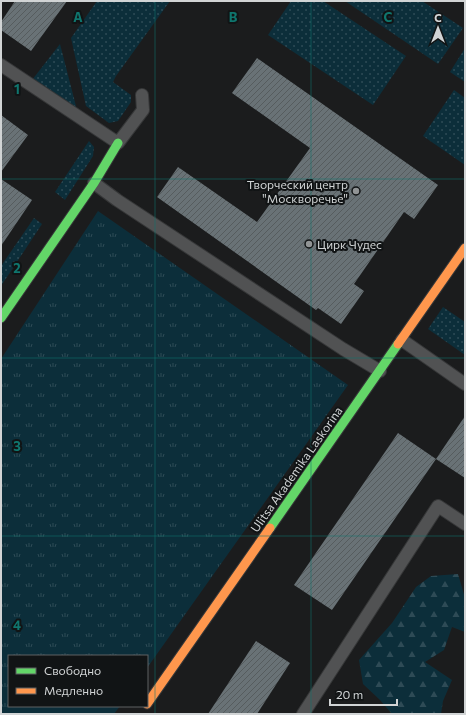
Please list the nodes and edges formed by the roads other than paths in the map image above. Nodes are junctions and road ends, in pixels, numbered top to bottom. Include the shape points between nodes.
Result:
1 (1, 65) edge
2 (142, 95) dead end
3 (118, 143) junction
4 (94, 183) junction
5 (465, 248) edge
6 (1, 318) edge
7 (402, 340) junction
8 (380, 371) junction
9 (465, 384) edge
10 (465, 524) edge
11 (148, 703) edge
12 (303, 714) edge

1 - 3 lane
2 - 3 lane via 143,110
3 - 4 street
4 - 6 street
4 - 8 lane
5 - 7 street, Ulitsa Akademika Laskorina
7 - 8 street, Ulitsa Akademika Laskorina
7 - 9 lane
8 - 11 street, Ulitsa Akademika Laskorina
10 - 12 lane via 438,506

